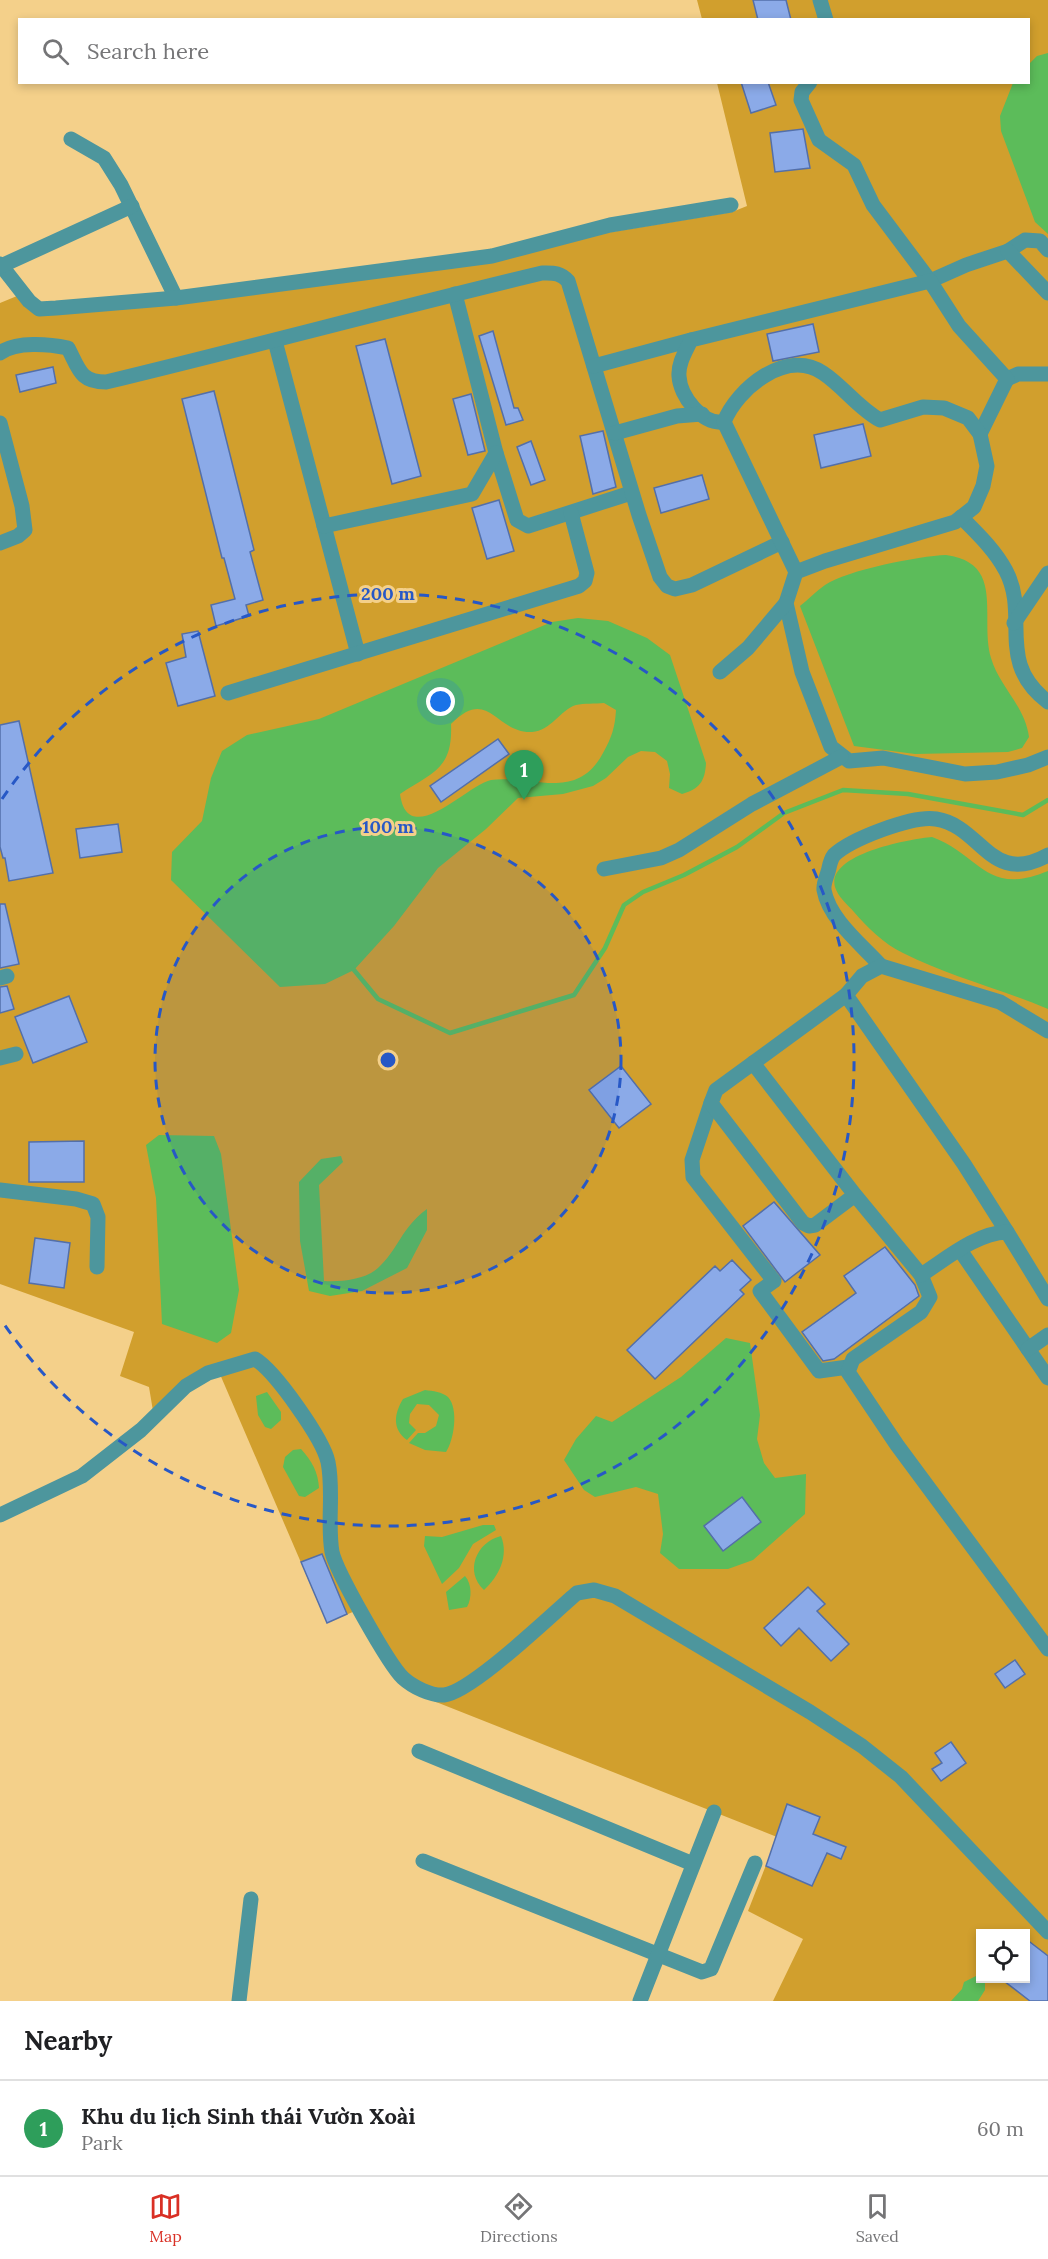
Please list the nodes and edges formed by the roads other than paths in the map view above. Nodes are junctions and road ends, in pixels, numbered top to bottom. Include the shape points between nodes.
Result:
1 (820, 0) edge
2 (825, 18) edge
3 (808, 84) edge
4 (71, 140) dead end
5 (731, 205) dead end
6 (132, 206) junction
7 (1008, 250) junction
8 (1048, 250) edge
9 (1, 265) edge
10 (930, 281) junction
11 (1048, 293) edge
12 (455, 294) junction
13 (176, 298) junction
14 (691, 340) junction
15 (275, 341) junction
16 (0, 353) edge
17 (594, 366) junction
18 (1048, 374) edge
19 (1007, 379) junction
20 (702, 414) junction
21 (724, 422) junction
22 (0, 423) edge
23 (615, 433) junction
24 (980, 434) junction
25 (496, 453) junction
26 (632, 493) junction
27 (571, 513) junction
28 (961, 517) junction
29 (324, 526) junction
30 (783, 542) junction
31 (0, 543) edge
32 (796, 572) junction
33 (1048, 573) edge
34 (786, 603) junction
35 (1014, 623) junction
36 (358, 654) junction
37 (720, 672) dead end
38 (228, 693) dead end
39 (1048, 702) edge
40 (841, 757) junction
41 (1048, 757) edge
42 (1048, 855) edge
43 (604, 869) dead end
44 (881, 966) junction
45 (846, 994) junction
46 (1048, 1031) edge
47 (16, 1054) dead end
48 (0, 1058) edge
49 (753, 1063) junction
50 (711, 1102) junction
51 (0, 1190) edge
52 (855, 1195) junction
53 (1007, 1232) junction
54 (960, 1250) junction
55 (97, 1267) dead end
56 (921, 1275) junction
57 (1048, 1299) edge
58 (1048, 1335) edge
59 (1028, 1349) junction
60 (848, 1367) junction
61 (1048, 1378) edge
62 (0, 1515) edge
63 (1048, 1649) edge
64 (419, 1751) dead end
65 (714, 1812) dead end
66 (423, 1861) dead end
67 (755, 1863) dead end
68 (693, 1864) junction
69 (251, 1899) dead end
70 (1048, 1932) edge
71 (658, 1955) junction
72 (239, 2001) edge
73 (640, 2001) edge

1 - 2 street
3 - 10 street via 801,100 819,140 854,165 873,205
4 - 6 street via 104,158
5 - 13 street via 610,225 492,256
6 - 9 street
6 - 13 street
7 - 8 street via 1030,239
7 - 10 street
7 - 11 street
9 - 13 street via 39,309
10 - 14 street
10 - 19 street via 959,326
12 - 15 street
12 - 17 street via 542,273 563,275
12 - 25 street
14 - 17 street
14 - 20 street via 679,376 691,406
15 - 16 street via 106,382 91,382 83,377 68,348 6,348
15 - 29 street
17 - 23 street
18 - 19 street via 1018,374
19 - 24 street
20 - 21 street via 717,423
20 - 23 street via 677,416
21 - 24 street via 729,408 766,375 785,367 809,368 822,372 880,420 923,407 944,408 968,418
21 - 30 street
22 - 31 street via 25,530
23 - 26 street
24 - 28 street via 987,466 983,486 974,507
25 - 27 street via 517,520 528,526
25 - 29 street via 472,494
26 - 27 street
26 - 30 street via 660,576 675,589 692,585
27 - 36 street via 587,573 579,586
28 - 32 street
28 - 35 street via 986,542 1006,571 1014,596
29 - 36 street
30 - 32 street
32 - 34 street
33 - 35 street
34 - 37 street via 748,648
34 - 40 street via 802,672 831,747
35 - 39 street via 1023,675
36 - 38 street
40 - 41 street via 849,761 883,758 965,774 997,772
40 - 43 street via 752,804 670,854
42 - 44 street via 1036,862 1011,865 990,856 953,824 935,818 916,820 848,845 832,857 824,889 843,924
44 - 45 street via 862,976
44 - 46 street via 1000,1002
45 - 49 street
45 - 53 street
47 - 48 street
49 - 50 street via 716,1090
49 - 52 street
50 - 52 street via 809,1227
50 - 60 street via 692,1160 693,1177 774,1281 760,1291 819,1371
51 - 55 street via 93,1204 98,1217
52 - 56 street
53 - 54 street via 997,1232
53 - 57 street
54 - 56 street
54 - 59 street
56 - 60 street via 930,1297 926,1306 852,1359
58 - 59 street
59 - 61 street
60 - 63 street via 852,1381 897,1445
62 - 70 street via 82,1476 141,1430 186,1386 208,1373 255,1359 266,1365 285,1391 328,1460 332,1554 390,1663 404,1680 427,1692 445,1695 472,1682 577,1593 594,1590 615,1596 810,1712 878,1758 901,1777
64 - 68 street
65 - 68 street
66 - 71 street
67 - 71 street via 711,1969 702,1972
68 - 71 street
69 - 72 street
71 - 73 street

